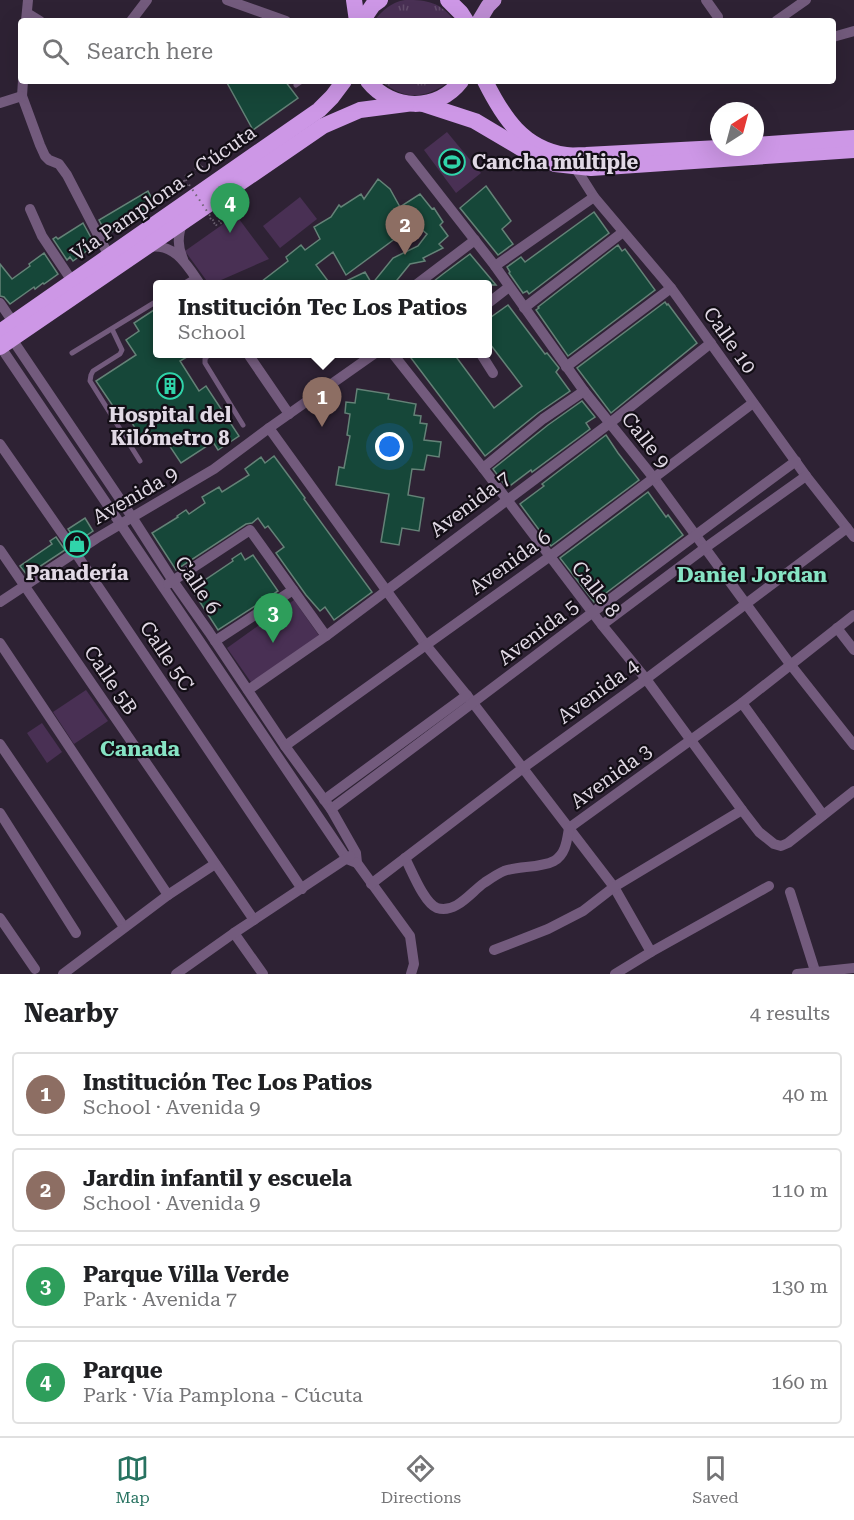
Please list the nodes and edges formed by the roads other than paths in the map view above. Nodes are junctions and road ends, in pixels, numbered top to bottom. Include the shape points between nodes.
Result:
1 (28, 0) edge
2 (147, 0) edge
3 (227, 0) edge
4 (354, 0) edge
5 (380, 0) edge
6 (448, 0) edge
7 (494, 0) edge
8 (706, 0) edge
9 (806, 0) edge
10 (26, 17) edge
11 (718, 17) dead end
12 (133, 18) edge
13 (278, 18) edge
14 (357, 18) edge
15 (364, 18) edge
16 (464, 18) edge
17 (481, 18) edge
18 (780, 18) edge
19 (854, 31) edge
20 (836, 36) edge
21 (23, 84) edge
22 (342, 84) edge
23 (370, 84) edge
24 (458, 84) edge
25 (486, 84) edge
26 (22, 96) junction
27 (0, 103) edge
28 (415, 104) junction
29 (854, 138) edge
30 (764, 144) edge
31 (710, 148) edge
32 (854, 150) edge
33 (410, 157) dead end
34 (575, 167) junction
35 (594, 197) junction
36 (30, 209) dead end
37 (182, 223) junction
38 (623, 232) junction
39 (475, 240) junction
40 (145, 248) junction
41 (109, 256) junction
42 (184, 262) junction
43 (495, 266) junction
44 (197, 280) edge
45 (423, 280) edge
46 (72, 281) junction
47 (509, 287) junction
48 (671, 288) junction
49 (492, 299) edge
50 (0, 303) edge
51 (153, 303) edge
52 (524, 308) junction
53 (112, 329) junction
54 (4, 337) edge
55 (711, 343) junction
56 (72, 353) dead end
57 (206, 358) edge
58 (251, 358) edge
59 (368, 358) edge
60 (396, 358) edge
61 (484, 358) edge
62 (566, 367) junction
63 (493, 373) dead end
64 (584, 391) junction
65 (753, 403) junction
66 (289, 414) junction
67 (610, 423) junction
68 (243, 424) dead end
69 (269, 428) junction
70 (0, 444) edge
71 (796, 460) junction
72 (140, 461) dead end
73 (483, 468) junction
74 (806, 476) junction
75 (653, 477) junction
76 (506, 499) junction
77 (132, 517) junction
78 (121, 523) junction
79 (847, 528) junction
80 (695, 535) junction
81 (854, 537) edge
82 (705, 548) junction
83 (0, 550) edge
84 (75, 552) junction
85 (549, 557) junction
86 (168, 584) junction
87 (24, 586) junction
88 (293, 590) junction
89 (386, 590) junction
90 (0, 602) edge
91 (747, 603) junction
92 (593, 613) junction
93 (854, 615) edge
94 (602, 626) junction
95 (837, 628) junction
96 (326, 636) junction
97 (212, 637) junction
98 (199, 639) junction
99 (0, 643) edge
100 (425, 644) junction
101 (854, 650) edge
102 (790, 664) junction
103 (646, 679) junction
104 (248, 690) junction
105 (470, 699) junction
106 (742, 703) junction
107 (692, 741) junction
108 (0, 744) edge
109 (854, 745) edge
110 (285, 746) junction
111 (523, 768) junction
112 (854, 791) edge
113 (327, 805) junction
114 (742, 810) junction
115 (0, 813) edge
116 (824, 815) junction
117 (569, 828) junction
118 (353, 858) junction
119 (405, 858) junction
120 (215, 864) junction
121 (371, 884) junction
122 (769, 886) dead end
123 (614, 887) junction
124 (303, 889) junction
125 (790, 892) dead end
126 (168, 895) junction
127 (0, 918) edge
128 (254, 920) junction
129 (124, 927) junction
130 (76, 933) dead end
131 (234, 933) junction
132 (494, 950) dead end
133 (651, 952) junction
134 (854, 968) edge
135 (35, 969) dead end
136 (413, 969) edge
137 (816, 973) edge
138 (63, 974) edge
139 (176, 974) edge
140 (263, 974) edge
141 (615, 974) edge
142 (797, 974) edge

1 - 10 street
2 - 12 street
3 - 13 street
4 - 14 highway
5 - 15 highway
6 - 16 highway
7 - 17 main road
8 - 11 street
9 - 18 street
19 - 20 street
21 - 26 street
22 - 41 highway, Vía Pamplona - Cúcuta via 319,110
23 - 28 highway via 394,101
24 - 28 highway via 435,101
25 - 31 highway via 497,105 526,139 566,155
26 - 27 street
26 - 41 street via 45,156 59,164 67,175
28 - 34 highway via 475,122 540,158
28 - 37 highway, Vía Pamplona - Cúcuta via 360,110 323,126
29 - 30 highway
32 - 34 highway
33 - 39 street, Calle 9
34 - 35 street, Calle 10
35 - 38 street, Calle 10
35 - 43 street
36 - 46 street via 42,236
37 - 40 highway, Vía Pamplona - Cúcuta
37 - 42 street via 178,243
38 - 48 street, Calle 10
38 - 52 street
39 - 43 street, Calle 9
39 - 45 street
40 - 42 street via 167,248
40 - 54 highway, Vía Pamplona - Cúcuta
41 - 46 highway, Vía Pamplona - Cúcuta
42 - 44 street
43 - 47 street, Calle 9
46 - 54 highway, Vía Pamplona - Cúcuta
47 - 49 street
47 - 52 street, Calle 9
48 - 55 street, Calle 10
48 - 62 street
50 - 54 street, Calle 6
51 - 53 lane
52 - 62 street, Calle 9
53 - 56 lane
53 - 72 lane via 122,350 93,371 90,381
54 - 77 street, Calle 6
54 - 78 street, Calle 6
55 - 65 street, Calle 10
55 - 67 street, Avenida 7
57 - 68 lane via 205,363
58 - 66 street
59 - 66 street, Avenida 9
60 - 73 street, Calle 8
61 - 63 street
62 - 64 street, Calle 9
64 - 67 street, Calle 9
64 - 73 street, Avenida 7
65 - 71 street, Calle 10
65 - 75 street, Avenida 6
66 - 69 street, Avenida 9
67 - 75 street, Calle 9
67 - 76 street, Avenida 7
69 - 77 street, Avenida 9 via 214,469
69 - 89 street
70 - 84 street, Calle 5C
71 - 74 street, Calle 10
71 - 80 street, Avenida 5
73 - 76 street, Calle 8
74 - 79 street, Calle 10
74 - 82 street, Avenida 5
75 - 80 street, Calle 9
75 - 85 street, Avenida 6
76 - 85 street, Calle 8
76 - 89 street, Avenida 7
77 - 78 street, Avenida 9
77 - 86 street, Calle 6
78 - 84 street, Avenida 9
78 - 86 street, Calle 6
79 - 81 street, Calle 10
79 - 91 street, Avenida 4
80 - 82 street, Calle 9
80 - 92 street, Avenida 5
82 - 91 street, Calle 9
82 - 94 street, Avenida 5
83 - 87 street, Calle 5B
84 - 87 street, Avenida 9
84 - 124 street, Calle 5C
85 - 92 street, Calle 8
85 - 100 street, Avenida 6
86 - 88 street via 250,530
86 - 97 street, Calle 6
86 - 98 street, Calle 6
87 - 90 street, Avenida 9
87 - 120 street, Calle 5B
88 - 96 street
88 - 97 street
89 - 96 street, Avenida 7
89 - 100 street
91 - 102 street, Calle 9
91 - 103 street, Avenida 4
92 - 94 street, Calle 8
92 - 105 street, Avenida 5
93 - 95 street, Avenida 3
94 - 103 street, Calle 8
95 - 101 street
95 - 102 street, Avenida 3
96 - 104 street, Avenida 7
97 - 98 street
97 - 104 street, Calle 6
98 - 118 street, Calle 6
99 - 126 street
100 - 105 street
100 - 110 street, Avenida 6
102 - 106 street, Avenida 3
102 - 109 street, Calle 9
103 - 107 street, Calle 8
103 - 111 street, Avenida 4
104 - 110 street, Calle 6
105 - 111 street
105 - 113 street, Avenida 5
106 - 107 street, Avenida 3
106 - 116 street
107 - 114 street, Calle 8
107 - 117 street, Avenida 3
108 - 129 street
110 - 113 street, Calle 6
111 - 117 street
111 - 119 street, Avenida 4
112 - 116 street
113 - 118 street, Calle 6
114 - 116 street, Calle 8 via 759,832 780,846
114 - 123 street
115 - 130 street
117 - 119 street, Avenida 3 via 566,845 554,861 505,871 447,909 430,904
117 - 123 street
118 - 121 street, Calle 6
118 - 124 street
119 - 121 street, Avenida 4
120 - 126 street
120 - 128 street, Calle 5B
121 - 136 street, Calle 6 via 410,936
122 - 133 street
123 - 132 street via 583,911
123 - 133 street
124 - 128 street
125 - 137 street
126 - 129 street
127 - 135 street
128 - 131 street
129 - 138 street
131 - 139 street
131 - 140 street
133 - 141 street
134 - 137 street
137 - 142 street

